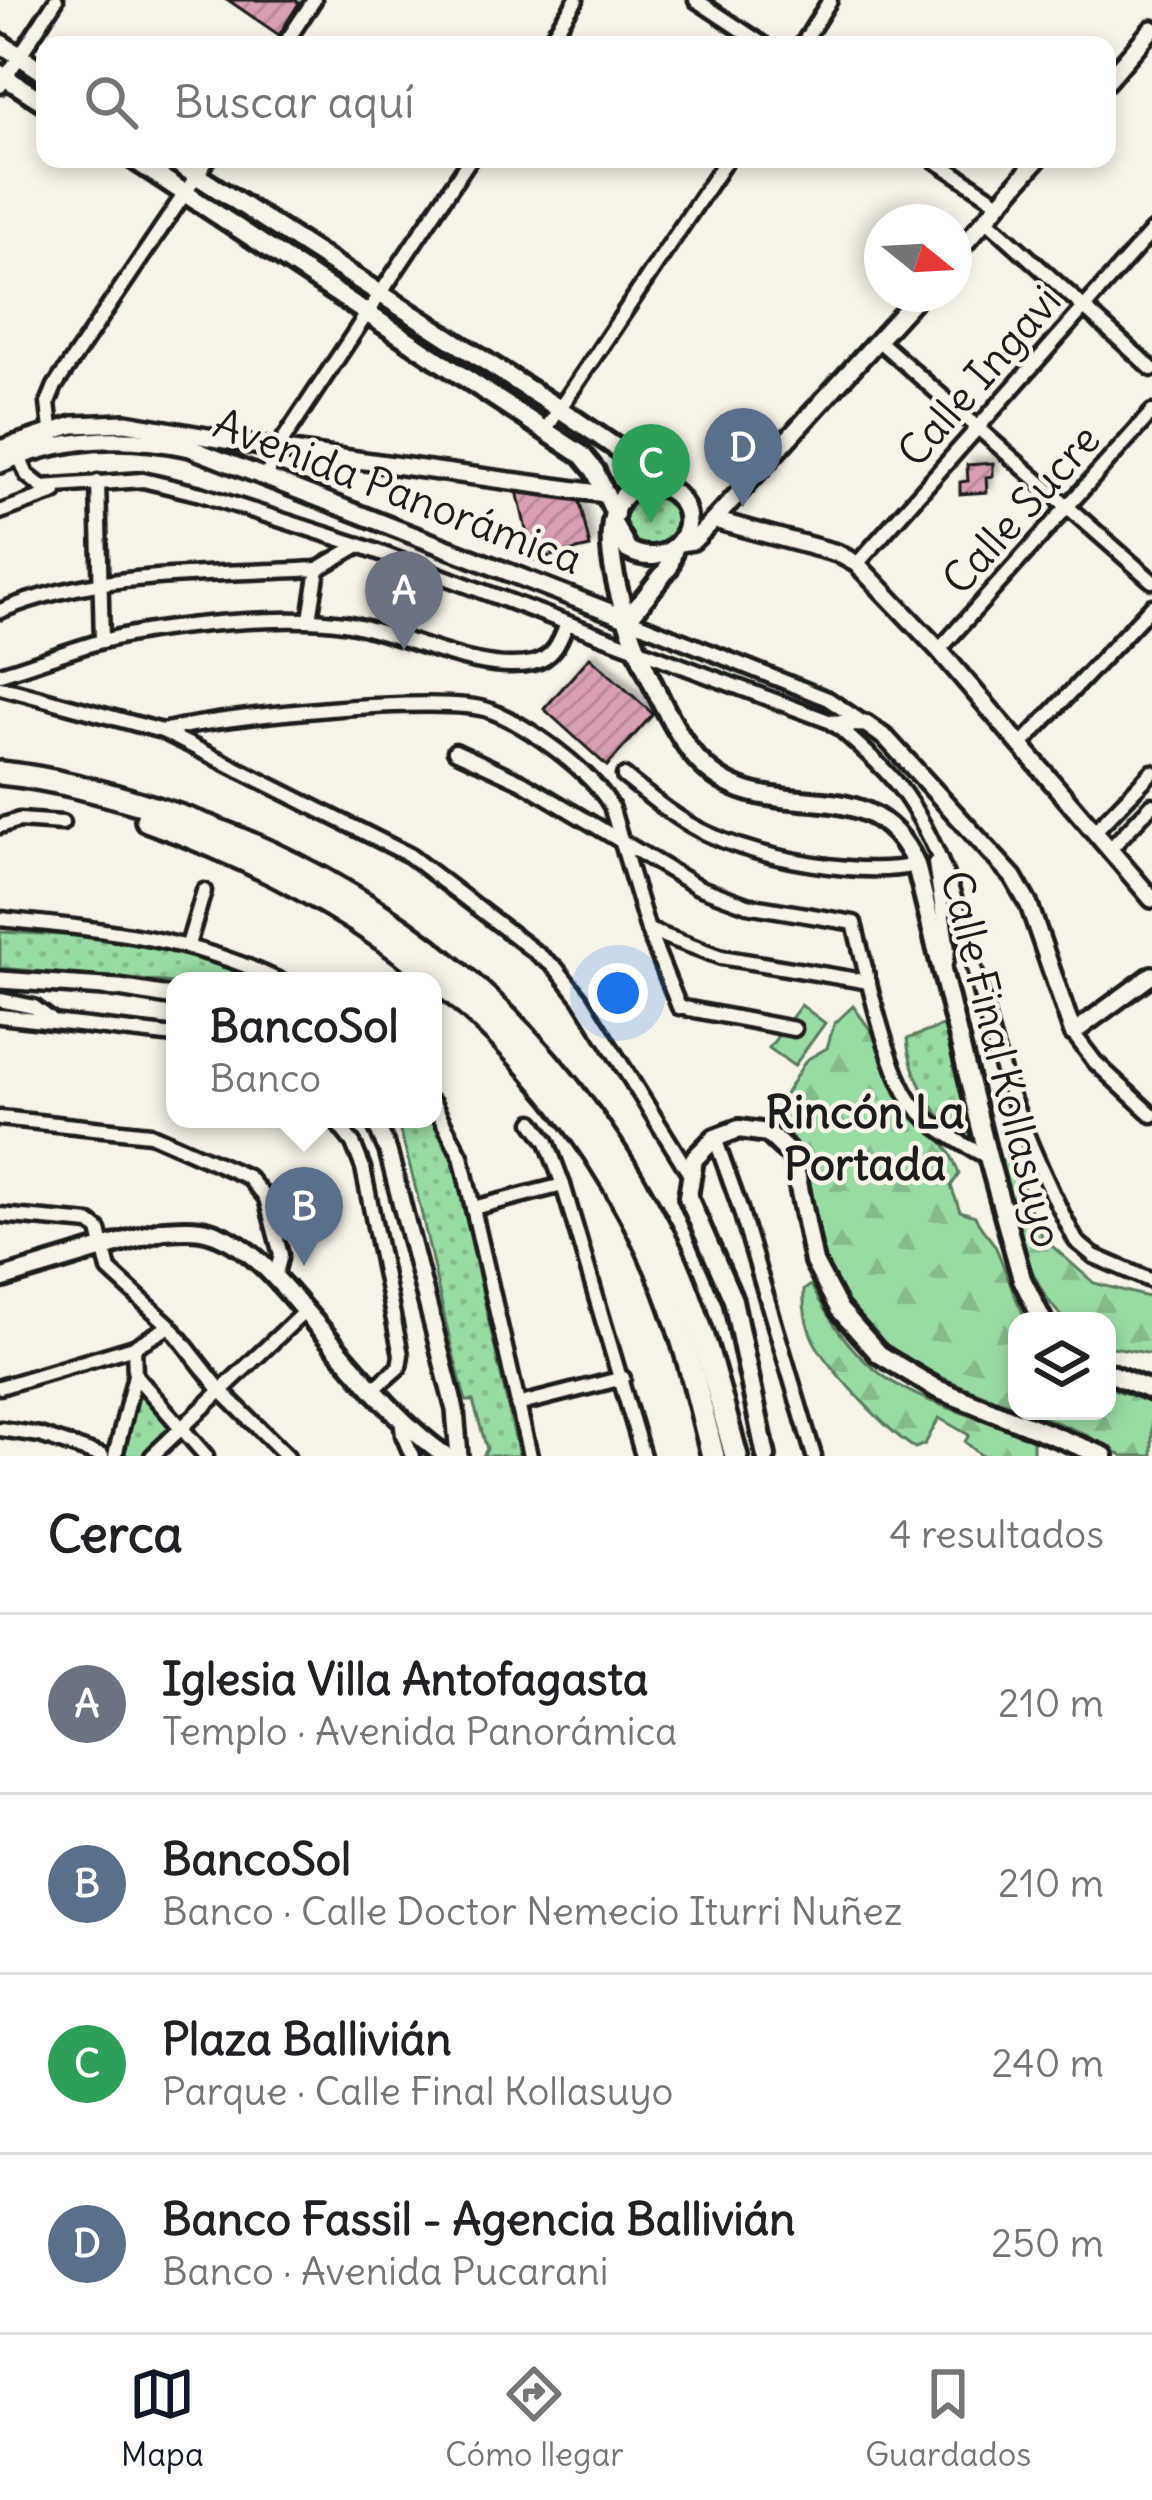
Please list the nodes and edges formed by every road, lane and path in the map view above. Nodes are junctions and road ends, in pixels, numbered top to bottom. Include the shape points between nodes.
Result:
1 (56, 0) edge
2 (314, 0) edge
3 (575, 0) edge
4 (696, 0) edge
5 (830, 0) edge
6 (290, 36) edge
7 (552, 36) edge
8 (750, 36) edge
9 (808, 36) edge
10 (1149, 39) edge
11 (0, 43) edge
12 (20, 56) junction
13 (36, 67) edge
14 (1116, 72) edge
15 (2, 79) edge
16 (36, 98) edge
17 (147, 168) edge
18 (184, 168) edge
19 (202, 168) edge
20 (464, 168) edge
21 (721, 168) edge
22 (947, 168) edge
23 (1030, 168) edge
24 (196, 176) junction
25 (185, 193) junction
26 (999, 203) junction
27 (986, 219) junction
28 (1152, 231) edge
29 (972, 235) edge
30 (381, 293) junction
31 (1083, 307) junction
32 (904, 312) edge
33 (368, 313) junction
34 (879, 341) junction
35 (1152, 369) edge
36 (561, 410) junction
37 (1152, 412) edge
38 (976, 428) junction
39 (546, 430) junction
40 (52, 437) junction
41 (0, 449) edge
42 (278, 449) junction
43 (19, 456) junction
44 (0, 464) edge
45 (267, 476) junction
46 (98, 482) junction
47 (68, 487) junction
48 (673, 492) junction
49 (605, 494) junction
50 (1068, 508) junction
51 (0, 512) edge
52 (686, 516) junction
53 (615, 520) junction
54 (714, 520) junction
55 (358, 545) junction
56 (677, 546) junction
57 (856, 564) junction
58 (318, 568) junction
59 (1152, 581) edge
60 (98, 586) junction
61 (1152, 606) edge
62 (0, 611) edge
63 (310, 619) junction
64 (628, 619) junction
65 (567, 623) junction
66 (102, 641) junction
67 (638, 649) junction
68 (939, 650) junction
69 (0, 674) edge
70 (0, 687) edge
71 (834, 723) junction
72 (866, 724) junction
73 (161, 731) junction
74 (1022, 745) junction
75 (455, 751) dead end
76 (0, 772) edge
77 (1152, 772) edge
78 (624, 776) dead end
79 (0, 787) edge
80 (1152, 805) edge
81 (62, 823) dead end
82 (0, 826) edge
83 (1095, 832) junction
84 (933, 843) junction
85 (622, 845) junction
86 (1110, 849) junction
87 (916, 865) junction
88 (204, 891) dead end
89 (1152, 898) edge
90 (0, 919) edge
91 (648, 930) junction
92 (188, 945) junction
93 (262, 972) edge
94 (432, 972) edge
95 (943, 974) junction
96 (1152, 975) edge
97 (0, 980) edge
98 (442, 981) edge
99 (869, 982) junction
100 (166, 996) edge
101 (0, 1000) edge
102 (0, 1016) edge
103 (51, 1020) junction
104 (794, 1029) dead end
105 (1072, 1033) junction
106 (166, 1035) edge
107 (1152, 1115) edge
108 (0, 1118) edge
109 (442, 1120) edge
110 (533, 1122) dead end
111 (341, 1128) edge
112 (378, 1128) edge
113 (715, 1138) junction
114 (988, 1157) junction
115 (688, 1173) junction
116 (563, 1185) junction
117 (473, 1208) junction
118 (0, 1215) edge
119 (104, 1247) junction
120 (275, 1277) junction
121 (0, 1279) edge
122 (1152, 1281) edge
123 (305, 1311) junction
124 (1038, 1312) edge
125 (170, 1326) junction
126 (134, 1347) junction
127 (135, 1375) junction
128 (1116, 1376) edge
129 (623, 1378) junction
130 (0, 1388) edge
131 (375, 1388) junction
132 (221, 1391) junction
133 (1152, 1391) edge
134 (517, 1405) junction
135 (401, 1416) junction
136 (182, 1426) junction
137 (0, 1429) edge
138 (101, 1456) edge
139 (115, 1456) edge
140 (152, 1456) edge
141 (206, 1456) edge
142 (287, 1456) edge
143 (412, 1456) edge
144 (446, 1456) edge
145 (460, 1456) edge
146 (530, 1456) edge
147 (643, 1456) edge
148 (713, 1456) edge
149 (736, 1456) edge
150 (766, 1456) edge
151 (814, 1456) edge
152 (1104, 1456) edge

1 - 12 street
2 - 6 street
3 - 7 street
4 - 8 street
5 - 9 street
10 - 14 street
11 - 12 main road
12 - 13 main road
12 - 15 street
15 - 16 main road
17 - 25 main road
18 - 24 main road
19 - 24 street
20 - 30 street
21 - 36 street
22 - 26 street
23 - 26 street
24 - 25 street
24 - 30 main road
25 - 33 main road
25 - 40 street via 55,386
26 - 27 street
27 - 29 street
27 - 31 street
28 - 31 street, Calle Ingavi
30 - 33 street
30 - 36 main road
31 - 35 street
31 - 38 street, Calle Ingavi
32 - 34 street
33 - 39 main road
33 - 42 street
34 - 38 street
34 - 54 street
36 - 39 street
36 - 48 main road
37 - 50 street, Calle Sucre
38 - 50 street
38 - 57 street, Calle Ingavi
39 - 49 main road via 582,455
40 - 41 street, Avenida Panorámica
40 - 42 street, Avenida Panorámica via 126,423
40 - 43 street, Avenida Panorámica
40 - 45 street, Avenida Panorámica via 159,441
42 - 45 street
42 - 49 street, Avenida Panorámica
43 - 44 street, Avenida Panorámica
43 - 47 street via 34,483
45 - 64 street, Avenida Panorámica
46 - 47 street
46 - 55 street via 174,486
46 - 60 street
47 - 51 street
48 - 52 main road
48 - 53 main road via 641,486 624,496
49 - 53 main road
50 - 59 street
50 - 68 street, Calle Sucre
52 - 54 street
52 - 56 main road
53 - 56 main road via 623,545 640,556
53 - 64 main road, Calle Final Kollasuyo via 612,563
54 - 56 street
54 - 57 street
55 - 58 street
55 - 65 street
56 - 64 main road
57 - 68 street
58 - 60 street
58 - 63 street
60 - 62 street via 41,594
60 - 66 street
61 - 74 street
63 - 65 street via 520,664 547,657
63 - 66 street
64 - 67 main road, Calle Final Kollasuyo
64 - 72 street via 828,699
65 - 67 street
66 - 69 street
67 - 71 street
67 - 87 main road, Calle Final Kollasuyo via 672,724 713,774 764,796 879,814
68 - 74 street
70 - 73 street
71 - 72 street
71 - 84 street, Calle Final Kollasuyo via 904,794
72 - 105 street via 1013,877
73 - 85 street via 332,711 492,711 586,773 611,806
73 - 115 street via 409,855 556,968
74 - 83 street
75 - 85 street
76 - 149 highway via 86,789 244,840 381,914 489,998 565,1082 637,1186 690,1301
77 - 83 street
78 - 87 street via 708,834 761,851 893,870
79 - 94 highway via 140,818 236,854 324,898
80 - 86 street
81 - 82 street
83 - 86 street
84 - 95 street via 948,950
84 - 122 street, Calle Final Kollasuyo via 999,1060 1061,1213 1082,1247
85 - 91 street
85 - 99 street via 747,905 854,923
86 - 89 street
87 - 95 main road, Calle Final Kollasuyo
88 - 92 street
90 - 92 street
91 - 99 street via 721,957
91 - 104 street via 679,1007
92 - 93 street
95 - 114 main road, Calle Final Kollasuyo
96 - 105 street
97 - 100 street
98 - 148 highway via 515,1052 580,1135 648,1250
99 - 114 street via 911,1102 953,1140
101 - 103 street
102 - 103 street
103 - 106 street
105 - 107 street
108 - 120 street via 150,1134 248,1177 266,1198 281,1255
109 - 117 street
110 - 116 street
111 - 131 street via 363,1168 401,1355
112 - 145 street via 444,1367
113 - 115 main road
113 - 151 street
113 - 152 main road via 755,1129 782,1142 799,1174 824,1285 879,1354 919,1381
114 - 124 main road, Calle Final Kollasuyo
115 - 150 main road via 690,1207 734,1300
116 - 117 street
116 - 129 street
117 - 134 street
118 - 119 street via 90,1223
119 - 120 main road via 163,1230 207,1231
119 - 121 main road
119 - 125 street via 110,1270
120 - 123 main road
123 - 131 main road
123 - 132 street
125 - 126 street
125 - 132 street
126 - 127 street
126 - 130 street
127 - 136 street
127 - 139 street
128 - 133 main road
129 - 134 street
129 - 147 street
131 - 135 main road
132 - 136 street
132 - 142 street
134 - 146 street
135 - 143 street
135 - 144 main road
136 - 140 street
136 - 141 street
137 - 138 street

